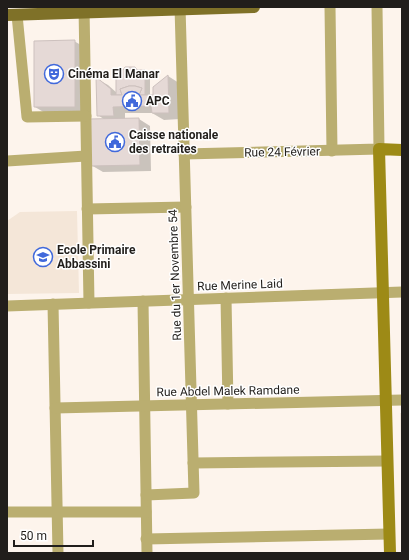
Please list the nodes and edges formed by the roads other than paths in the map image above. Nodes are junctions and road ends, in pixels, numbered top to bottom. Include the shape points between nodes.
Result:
1 (254, 7) edge
2 (330, 7) edge
3 (377, 7) edge
4 (180, 8) edge
5 (84, 10) edge
6 (12, 15) edge
7 (86, 116) junction
8 (379, 149) junction
9 (402, 150) edge
10 (332, 151) junction
11 (184, 154) junction
12 (86, 156) junction
13 (7, 161) edge
14 (186, 207) junction
15 (87, 209) junction
16 (402, 292) edge
17 (383, 293) junction
18 (226, 298) junction
19 (188, 300) junction
20 (143, 301) junction
21 (89, 303) junction
22 (53, 304) junction
23 (7, 306) edge
24 (386, 400) junction
25 (402, 400) edge
26 (228, 404) junction
27 (192, 405) junction
28 (144, 406) junction
29 (55, 408) junction
30 (388, 461) junction
31 (193, 463) junction
32 (146, 495) junction
33 (7, 512) edge
34 (57, 512) junction
35 (146, 512) junction
36 (390, 534) junction
37 (146, 538) junction
38 (58, 553) edge
39 (147, 553) edge
40 (390, 553) edge

1 - 4 main road
2 - 10 street
3 - 8 street
4 - 5 main road
4 - 11 street, Rue du 1er Novembre 54
5 - 6 main road
5 - 7 street
6 - 7 street via 27,117
7 - 12 street
8 - 9 main road, Rue 24 Février
8 - 10 street, Rue 24 Février
8 - 17 main road
10 - 11 street, Rue 24 Février
11 - 14 street, Rue du 1er Novembre 54
12 - 13 street
12 - 15 street
14 - 15 street
14 - 19 street, Rue du 1er Novembre 54
15 - 21 street
16 - 17 street, Rue Merine Laid
17 - 18 street, Rue Merine Laid
17 - 24 main road
18 - 19 street, Rue Merine Laid
18 - 26 street
19 - 20 street, Rue Merine Laid
19 - 27 street, Rue du 1er Novembre 54
20 - 21 street, Rue Merine Laid
20 - 28 street
21 - 22 street, Rue Merine Laid
22 - 23 street, Rue Merine Laid
22 - 29 street
24 - 25 street, Rue Abdel Malek Ramdane
24 - 26 street, Rue Abdel Malek Ramdane
24 - 30 main road
26 - 27 street, Rue Abdel Malek Ramdane
27 - 28 street, Rue Abdel Malek Ramdane
27 - 31 street, Rue du 1er Novembre 54
28 - 29 street, Rue Abdel Malek Ramdane
28 - 32 street
29 - 34 street
30 - 31 street
30 - 36 main road
31 - 32 street, Rue du 1er Novembre 54 via 194,493
32 - 35 street
33 - 34 street
34 - 35 street
34 - 38 street
35 - 37 street
36 - 37 street
36 - 40 main road
37 - 39 street

